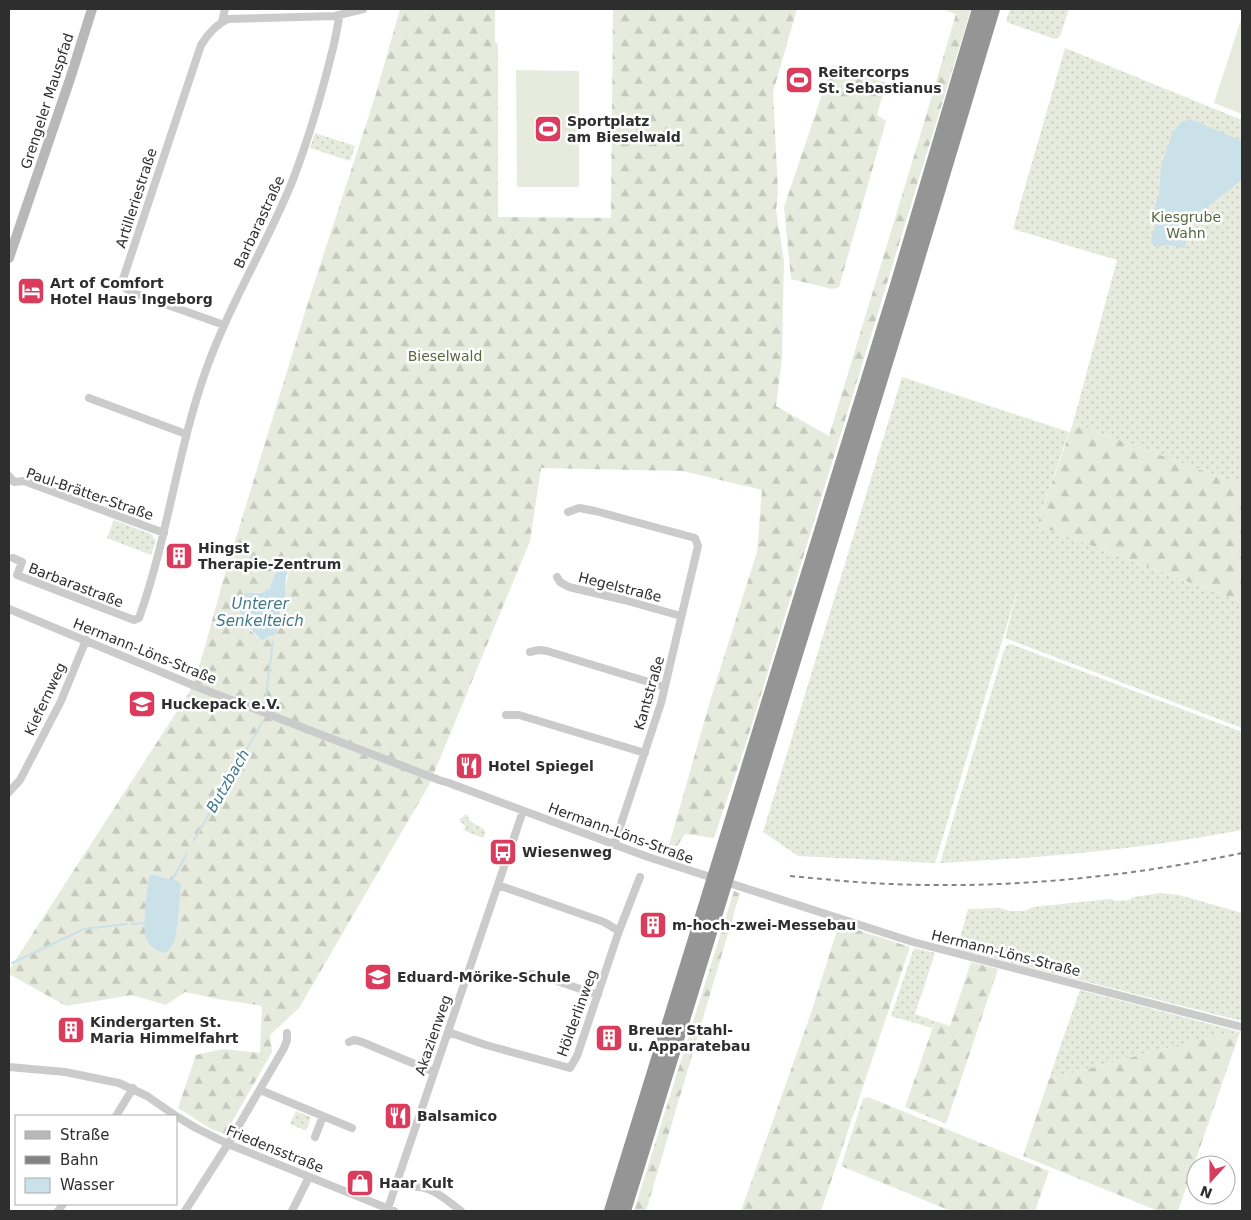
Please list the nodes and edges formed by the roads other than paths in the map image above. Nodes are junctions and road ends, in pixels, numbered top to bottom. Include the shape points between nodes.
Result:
1 (92, 9) edge
2 (225, 9) edge
3 (287, 9) edge
4 (363, 9) edge
5 (979, 9) edge
6 (993, 9) edge
7 (340, 15) junction
8 (287, 17) junction
9 (222, 22) junction
10 (9, 258) edge
11 (224, 325) junction
12 (89, 398) dead end
13 (186, 434) junction
14 (9, 476) edge
15 (568, 512) dead end
16 (164, 533) junction
17 (13, 558) dead end
18 (557, 577) dead end
19 (9, 609) edge
20 (681, 616) junction
21 (86, 640) junction
22 (530, 652) dead end
23 (665, 687) junction
24 (506, 715) dead end
25 (645, 753) junction
26 (9, 792) edge
27 (523, 811) junction
28 (614, 845) junction
29 (725, 866) junction
30 (640, 877) dead end
31 (498, 885) junction
32 (715, 896) junction
33 (619, 931) junction
34 (524, 976) dead end
35 (598, 995) junction
36 (1242, 1027) edge
37 (448, 1032) junction
38 (287, 1033) dead end
39 (349, 1042) dead end
40 (9, 1067) edge
41 (434, 1072) junction
42 (133, 1088) junction
43 (260, 1090) junction
44 (117, 1115) edge
45 (174, 1115) edge
46 (323, 1116) junction
47 (178, 1117) edge
48 (352, 1128) dead end
49 (315, 1136) dead end
50 (228, 1144) junction
51 (309, 1177) junction
52 (417, 1187) dead end
53 (367, 1200) junction
54 (389, 1210) edge
55 (185, 1211) edge
56 (292, 1211) edge
57 (374, 1211) edge
58 (461, 1211) edge
59 (611, 1211) edge
60 (624, 1211) edge

1 - 10 main road, Grengeler Mauspfad
2 - 9 street
3 - 8 street
4 - 7 street
5 - 29 highway
6 - 29 highway via 909,288
7 - 8 street
7 - 11 street, Barbarastraße via 323,87 294,175
8 - 9 street via 235,18
9 - 11 street, Artilleriestraße via 201,45 122,282 132,292
11 - 13 street, Barbarastraße
12 - 13 street
13 - 16 street, Barbarastraße
14 - 16 street, Paul-Brätter-Straße via 14,482 24,481
15 - 20 street, Kantstraße via 580,508 695,538 698,546
16 - 17 street, Barbarastraße via 152,584 139,618 134,620 17,575 22,562
18 - 20 street, Hegelstraße via 569,587
19 - 21 street, Hermann-Löns-Straße
20 - 23 street, Kantstraße
21 - 26 street, Kiefernweg via 61,701 20,780
21 - 27 street, Hermann-Löns-Straße via 195,686
22 - 23 street via 547,651
23 - 25 street, Kantstraße
24 - 25 street via 520,714
25 - 28 street, Kantstraße
27 - 28 street, Hermann-Löns-Straße
27 - 31 street, Akazienweg
28 - 36 street, Hermann-Löns-Straße via 924,945
29 - 32 highway
30 - 33 street, Hölderlinweg
31 - 33 street via 604,922
31 - 37 street, Akazienweg
32 - 59 highway
32 - 60 highway
33 - 35 street, Hölderlinweg
34 - 35 street via 539,975
35 - 37 street, Hölderlinweg via 570,1068
37 - 41 street, Akazienweg
38 - 43 street via 284,1048
39 - 41 street via 362,1042
40 - 42 street, Friedensstraße via 65,1072
41 - 54 street, Akazienweg
42 - 44 street
42 - 45 street, Friedensstraße
43 - 46 street
43 - 50 street
46 - 48 street
46 - 49 street
47 - 50 street, Friedensstraße
50 - 51 street, Friedensstraße
50 - 55 street
51 - 53 street, Friedensstraße
51 - 56 street
52 - 58 street via 430,1190
53 - 54 street, Friedensstraße
53 - 57 street

